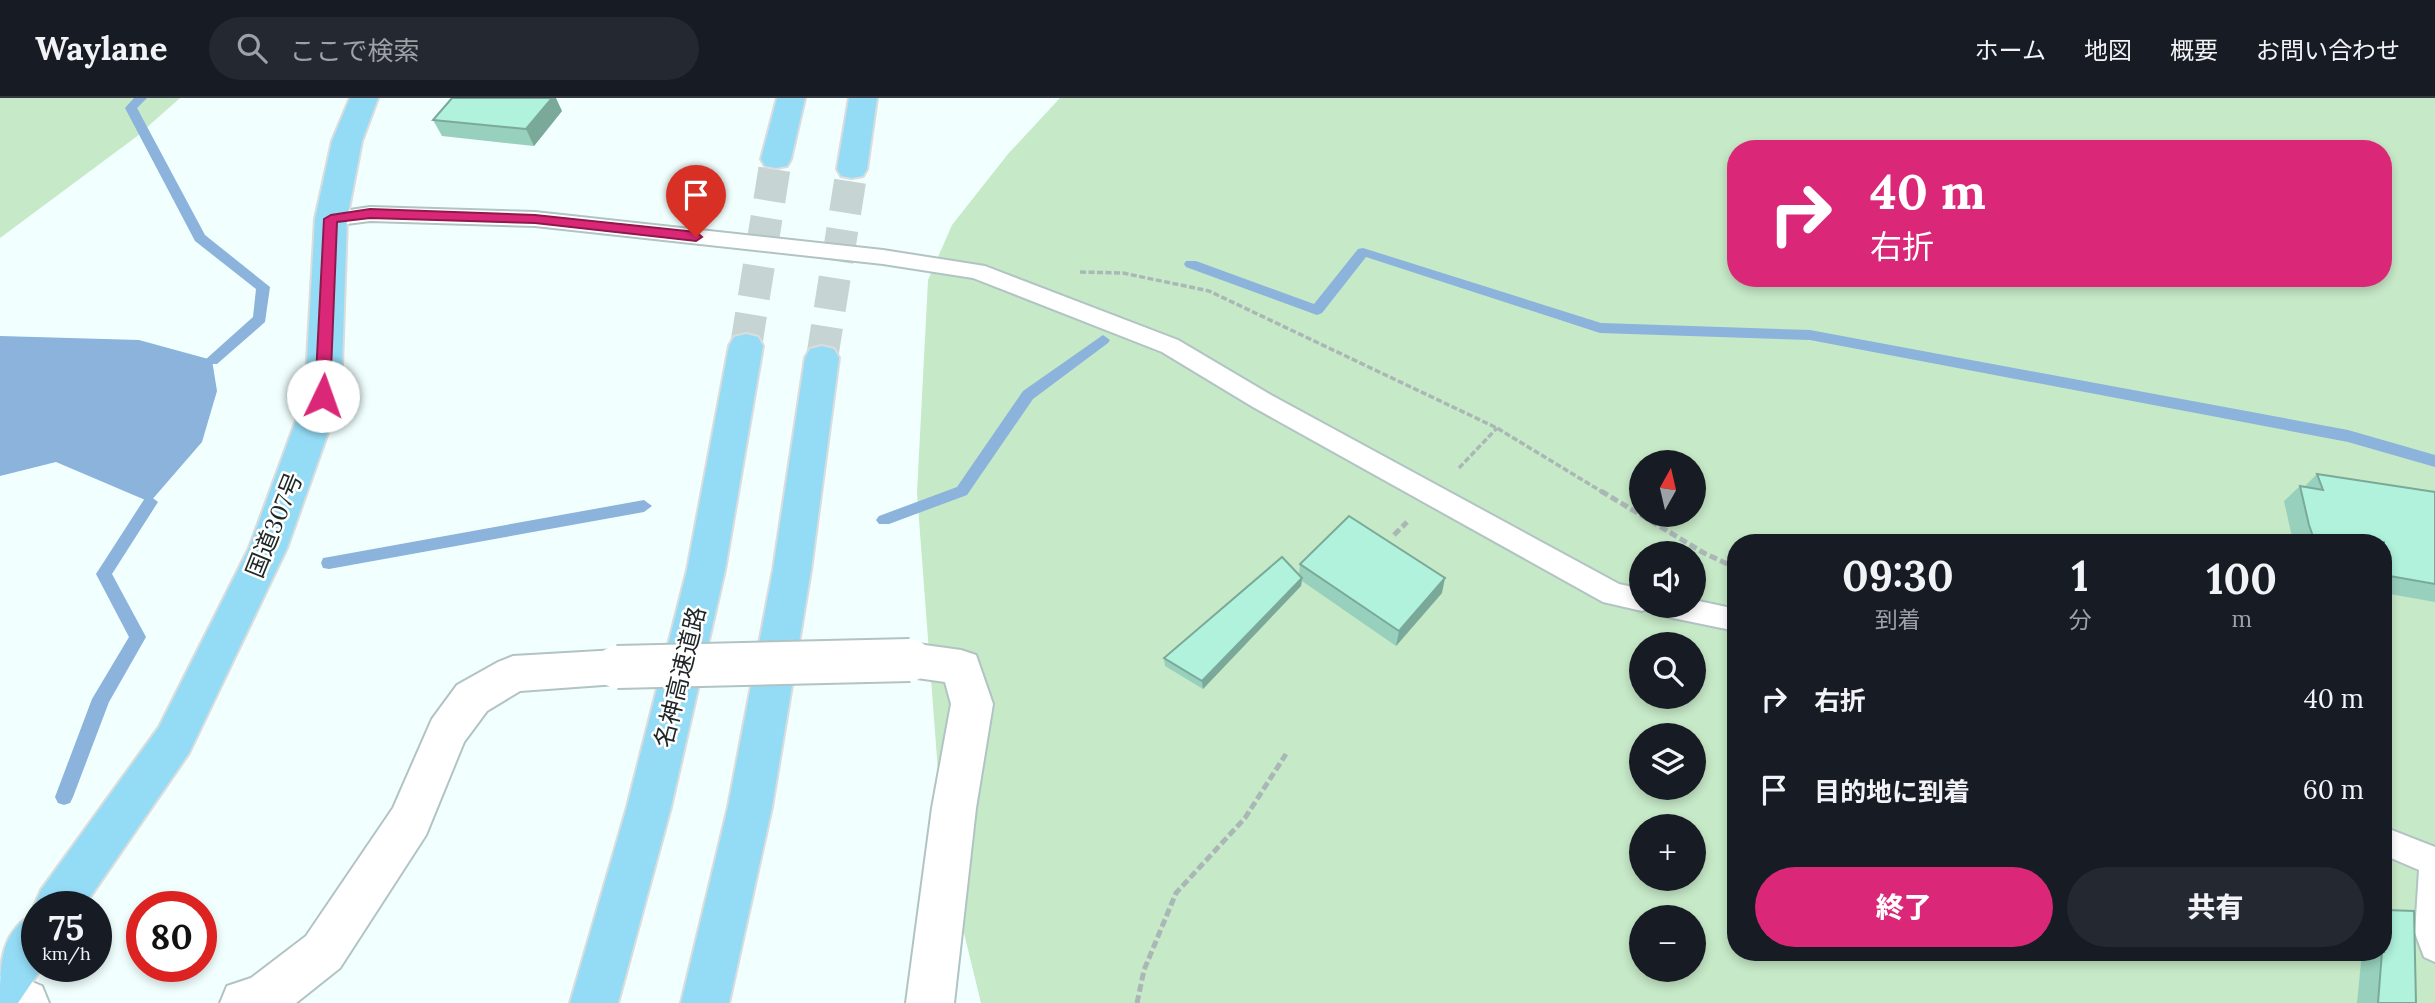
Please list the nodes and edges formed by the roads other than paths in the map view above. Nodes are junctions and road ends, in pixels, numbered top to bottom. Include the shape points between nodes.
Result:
1 (364, 98) edge
2 (791, 98) edge
3 (863, 98) edge
4 (776, 159) tunnel mouth
5 (852, 169) tunnel mouth
6 (331, 219) junction
7 (746, 346) tunnel mouth
8 (822, 358) tunnel mouth
9 (1629, 597) edge
10 (1706, 614) edge
11 (1727, 618) edge
12 (2392, 845) edge
13 (2435, 864) edge
14 (68, 891) edge
15 (2435, 946) edge
16 (21, 957) edge
17 (0, 987) edge
18 (0, 1000) edge
19 (25, 1003) edge
20 (244, 1003) edge
21 (594, 1003) edge
22 (705, 1003) edge
23 (930, 1003) edge

1 - 6 highway, 国道307号 via 347,141
2 - 4 highway
3 - 5 highway
6 - 9 lane via 370,214 535,219 977,271 1170,346 1613,594
6 - 14 highway, 国道307号 via 323,396 268,548 174,740
7 - 21 highway, 名神高速道路 via 706,570 649,807
8 - 22 highway via 792,570 750,807
10 - 11 lane
12 - 13 lane
13 - 15 lane via 2431,933
16 - 17 highway
18 - 19 street
20 - 23 street, bridge via 261,1000 323,952 410,821 447,732 472,698 513,674 910,660 961,667 972,704

